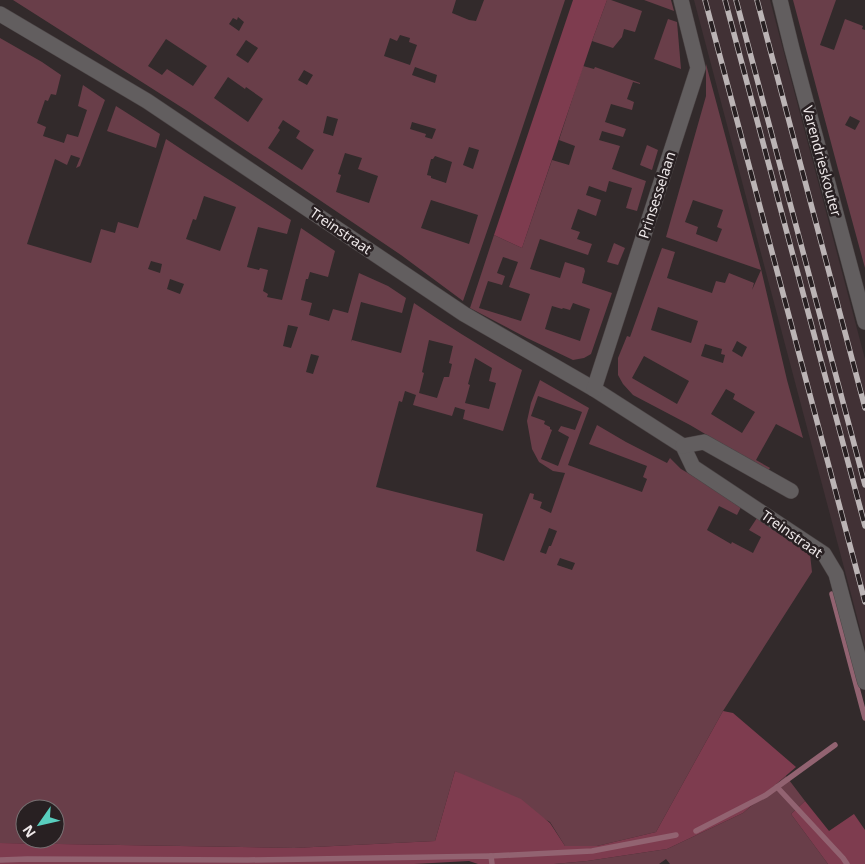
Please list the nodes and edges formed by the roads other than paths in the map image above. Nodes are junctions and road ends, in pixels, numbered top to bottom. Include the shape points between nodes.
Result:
1 (681, 0) edge
2 (780, 0) edge
3 (0, 14) edge
4 (865, 322) edge
5 (594, 389) junction
6 (683, 446) junction
7 (792, 491) dead end
8 (865, 682) edge

1 - 5 street, Prinsesselaan via 698,68
2 - 4 street, Varendrieskouter
3 - 5 street, Treinstraat via 147,101 464,314
5 - 6 street, Treinstraat
6 - 7 street via 704,442
6 - 8 street, Treinstraat via 693,467 824,554 836,574

